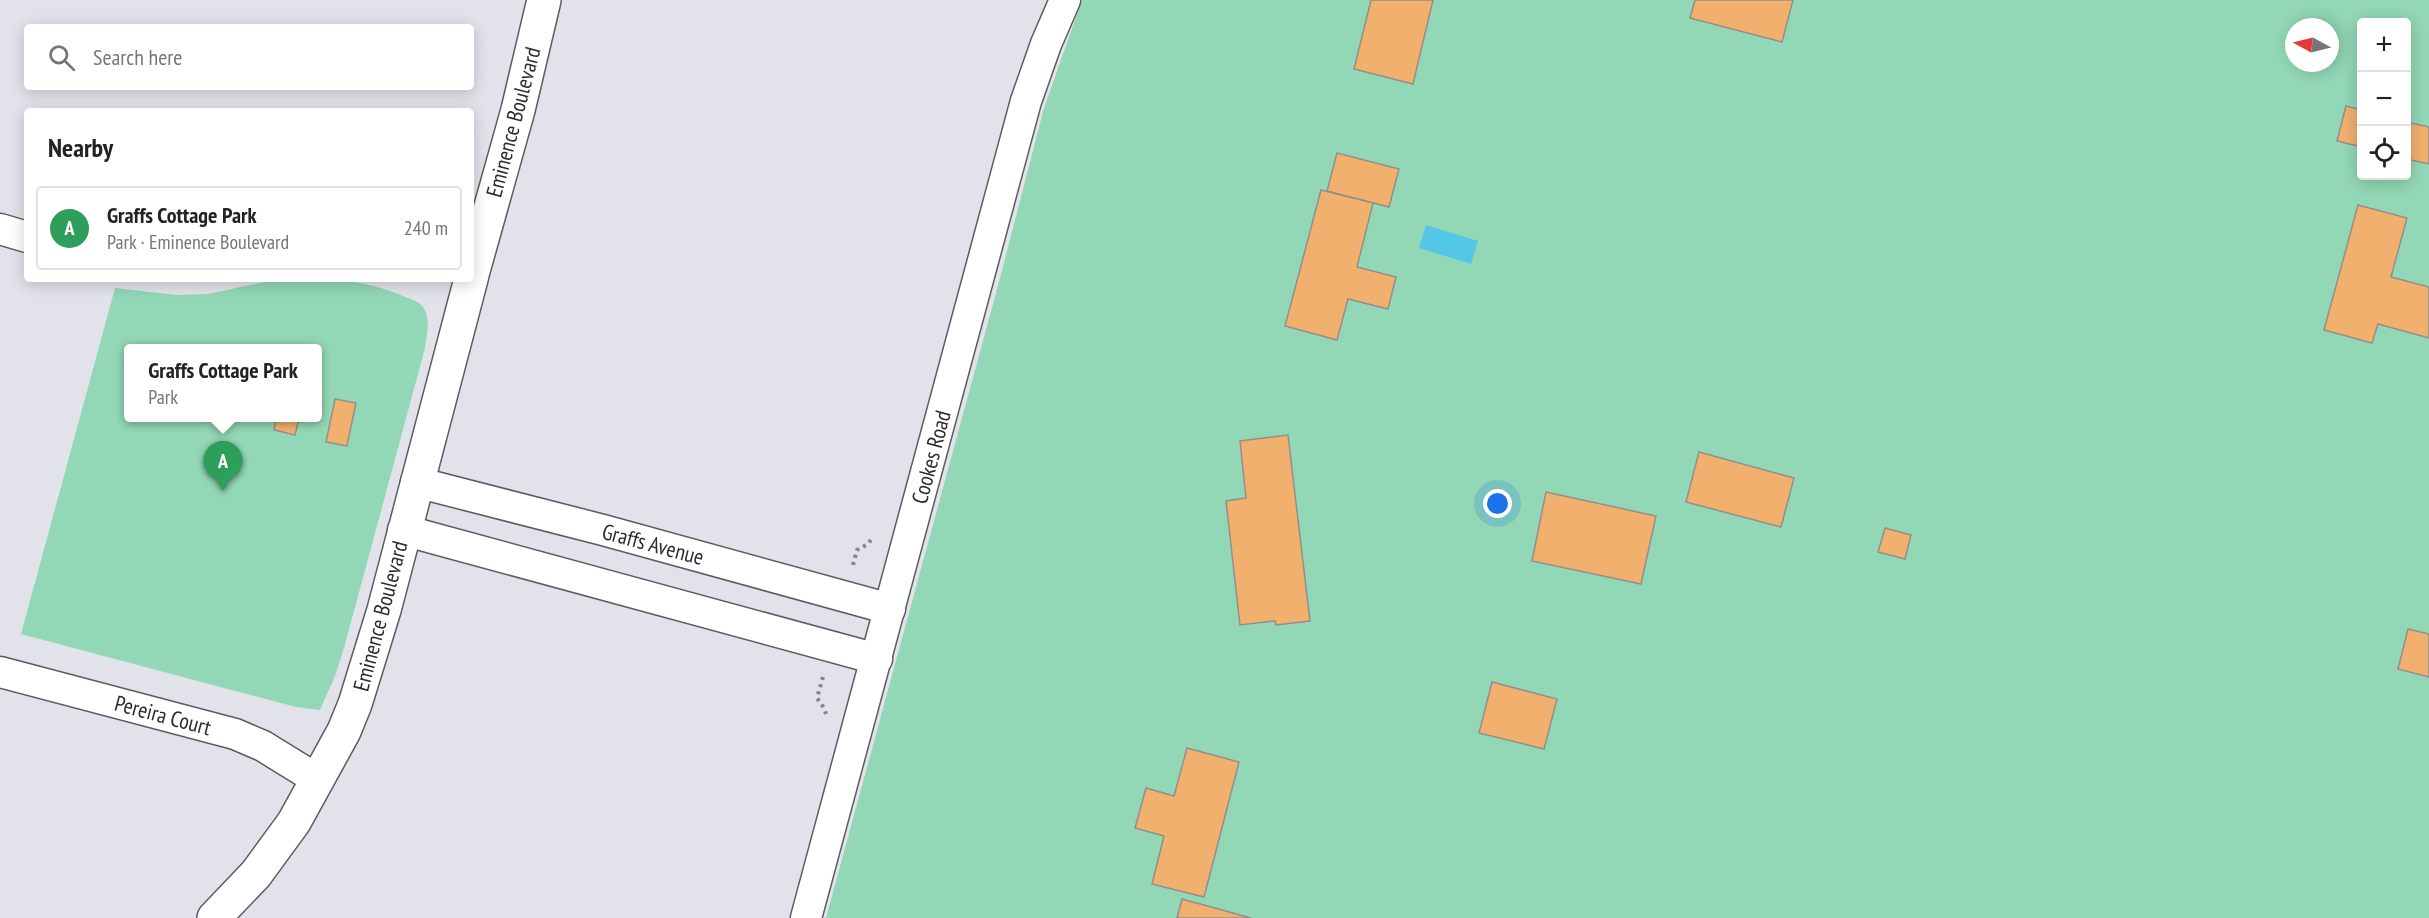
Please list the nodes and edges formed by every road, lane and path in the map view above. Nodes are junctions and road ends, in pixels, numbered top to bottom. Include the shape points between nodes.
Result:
1 (544, 0) edge
2 (1065, 0) edge
3 (0, 229) edge
4 (24, 236) edge
5 (474, 251) edge
6 (465, 282) edge
7 (416, 482) junction
8 (403, 530) junction
9 (890, 609) junction
10 (877, 659) junction
11 (0, 672) edge
12 (318, 780) junction
13 (214, 918) edge
14 (806, 918) edge

1 - 5 street, Eminence Boulevard via 518,110
2 - 9 street, Cookes Road via 1026,101
3 - 4 street
6 - 7 street, Eminence Boulevard
7 - 8 street, Eminence Boulevard
7 - 9 street, Graffs Avenue
8 - 10 street
8 - 12 street, Eminence Boulevard via 365,676 344,730
9 - 10 street, Cookes Road
10 - 14 street, Cookes Road
11 - 12 street, Pereira Court via 235,734 263,746
12 - 13 street, Eminence Boulevard via 294,822 256,874

